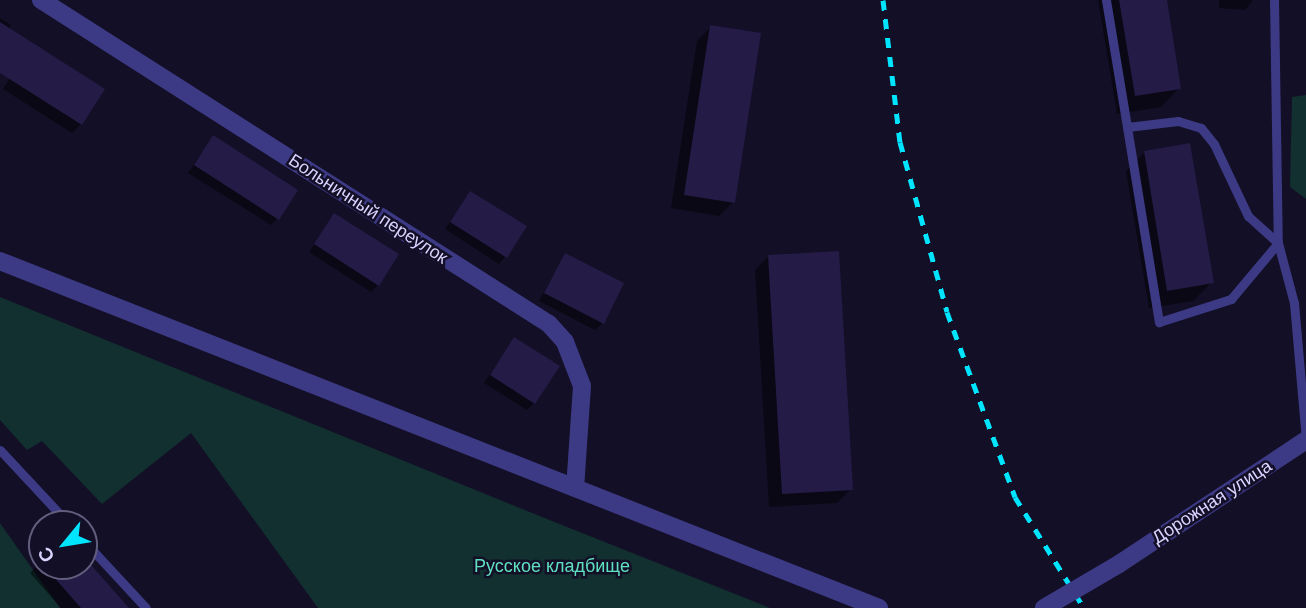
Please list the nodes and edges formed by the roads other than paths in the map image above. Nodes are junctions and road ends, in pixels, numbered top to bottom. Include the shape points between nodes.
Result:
1 (41, 0) edge
2 (1106, 0) edge
3 (1274, 0) edge
4 (1127, 127) junction
5 (1278, 243) junction
6 (0, 261) edge
7 (1306, 441) edge
8 (0, 450) edge
9 (575, 488) junction
10 (56, 510) edge
11 (98, 556) edge
12 (146, 608) edge
13 (879, 608) edge
14 (1044, 608) edge

1 - 9 street, Больничный переулок via 549,324 565,342 582,386
2 - 4 lane
3 - 5 lane
4 - 5 lane via 1178,121 1201,128 1214,144 1248,216
4 - 5 lane via 1159,323 1231,299
5 - 7 lane via 1294,303
6 - 9 street
7 - 14 street, Дорожная улица, bridge
8 - 10 lane
9 - 13 street
11 - 12 lane

